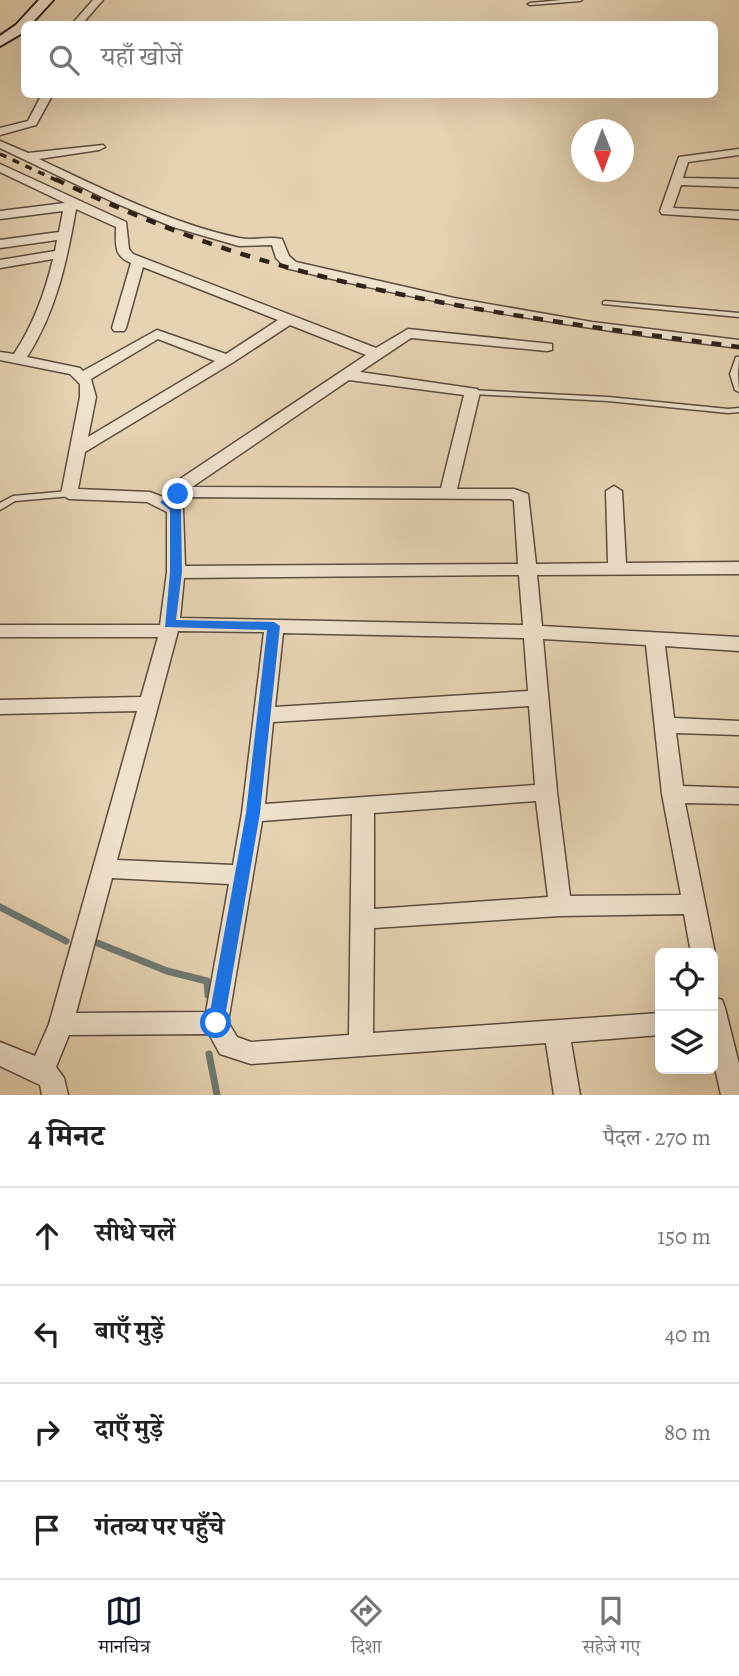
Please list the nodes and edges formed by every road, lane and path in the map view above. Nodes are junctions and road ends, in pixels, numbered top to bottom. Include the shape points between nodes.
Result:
1 (46, 0) edge
2 (98, 0) edge
3 (580, 0) edge
4 (530, 4) dead end
5 (27, 21) edge
6 (80, 21) edge
7 (21, 28) edge
8 (0, 42) edge
9 (46, 98) edge
10 (0, 132) edge
11 (0, 145) edge
12 (99, 147) dead end
13 (738, 156) edge
14 (26, 157) junction
15 (3, 171) edge
16 (676, 181) junction
17 (739, 183) edge
18 (74, 206) junction
19 (0, 215) edge
20 (739, 215) edge
21 (65, 235) junction
22 (0, 244) edge
23 (61, 254) junction
24 (138, 260) junction
25 (0, 264) edge
26 (605, 303) dead end
27 (739, 315) edge
28 (287, 320) junction
29 (119, 328) dead end
30 (739, 345) edge
31 (547, 347) dead end
32 (378, 354) junction
33 (9, 358) edge
34 (739, 359) edge
35 (227, 360) junction
36 (347, 375) junction
37 (84, 377) junction
38 (739, 390) edge
39 (472, 392) junction
40 (739, 410) edge
41 (77, 450) junction
42 (614, 491) dead end
43 (448, 493) junction
44 (69, 494) junction
45 (172, 498) junction
46 (0, 507) edge
47 (739, 568) edge
48 (529, 569) junction
49 (617, 569) junction
50 (176, 572) junction
51 (274, 626) junction
52 (169, 627) junction
53 (0, 631) edge
54 (532, 632) junction
55 (655, 639) junction
56 (739, 644) edge
57 (538, 698) junction
58 (149, 704) junction
59 (1, 713) edge
60 (264, 715) junction
61 (664, 725) junction
62 (739, 728) edge
63 (546, 792) junction
64 (673, 794) junction
65 (739, 796) edge
66 (363, 805) junction
67 (253, 813) junction
68 (104, 868) junction
69 (242, 875) junction
70 (695, 904) junction
71 (560, 906) junction
72 (362, 919) junction
73 (702, 948) edge
74 (216, 1023) junction
75 (61, 1024) junction
76 (655, 1024) edge
77 (557, 1032) junction
78 (718, 1035) edge
79 (361, 1046) junction
80 (0, 1054) edge
81 (41, 1071) junction
82 (55, 1095) edge
83 (567, 1095) edge
84 (734, 1095) edge

1 - 5 main road
2 - 6 street
3 - 4 lane
7 - 8 main road
9 - 10 street via 33,123
11 - 14 street
12 - 14 street
13 - 16 street via 687,158
14 - 30 street via 125,203 220,237 246,243 276,242 291,265 454,302
15 - 18 street
16 - 17 street
16 - 20 street via 667,212
18 - 19 street
18 - 21 street
18 - 24 street via 122,225 124,253
21 - 22 street
21 - 23 street
23 - 25 street
23 - 33 street via 41,321
24 - 28 street
24 - 29 street
26 - 27 lane
28 - 32 street
28 - 35 street
31 - 32 street via 412,332
32 - 36 street
33 - 37 street via 75,371
34 - 38 lane via 734,374
35 - 37 street via 156,334
35 - 41 street
36 - 39 street
36 - 45 street via 181,486
37 - 41 street via 88,397
39 - 40 lane
39 - 43 street
41 - 44 street
42 - 49 street
43 - 45 street
43 - 48 street via 522,498
44 - 45 street
44 - 46 lane via 13,499
45 - 50 street
47 - 49 street
48 - 49 street
48 - 50 street
48 - 54 street
50 - 52 street
51 - 52 street
51 - 54 street
51 - 60 street
52 - 53 street
52 - 58 street
54 - 55 street
54 - 57 street
55 - 56 street
55 - 61 street
57 - 60 street
57 - 63 street
58 - 59 street
58 - 68 street
60 - 67 street
61 - 62 street
61 - 64 street
63 - 66 street
63 - 71 street
64 - 65 street
64 - 70 street
66 - 67 street
66 - 72 street
67 - 69 street
68 - 69 street
68 - 75 street
69 - 74 street
70 - 71 street
70 - 73 street
71 - 72 street
72 - 79 street
74 - 75 street
74 - 79 street via 229,1046 251,1053
75 - 81 street
76 - 77 street
77 - 79 street
77 - 83 street
78 - 84 street
80 - 81 street
81 - 82 street via 51,1078

